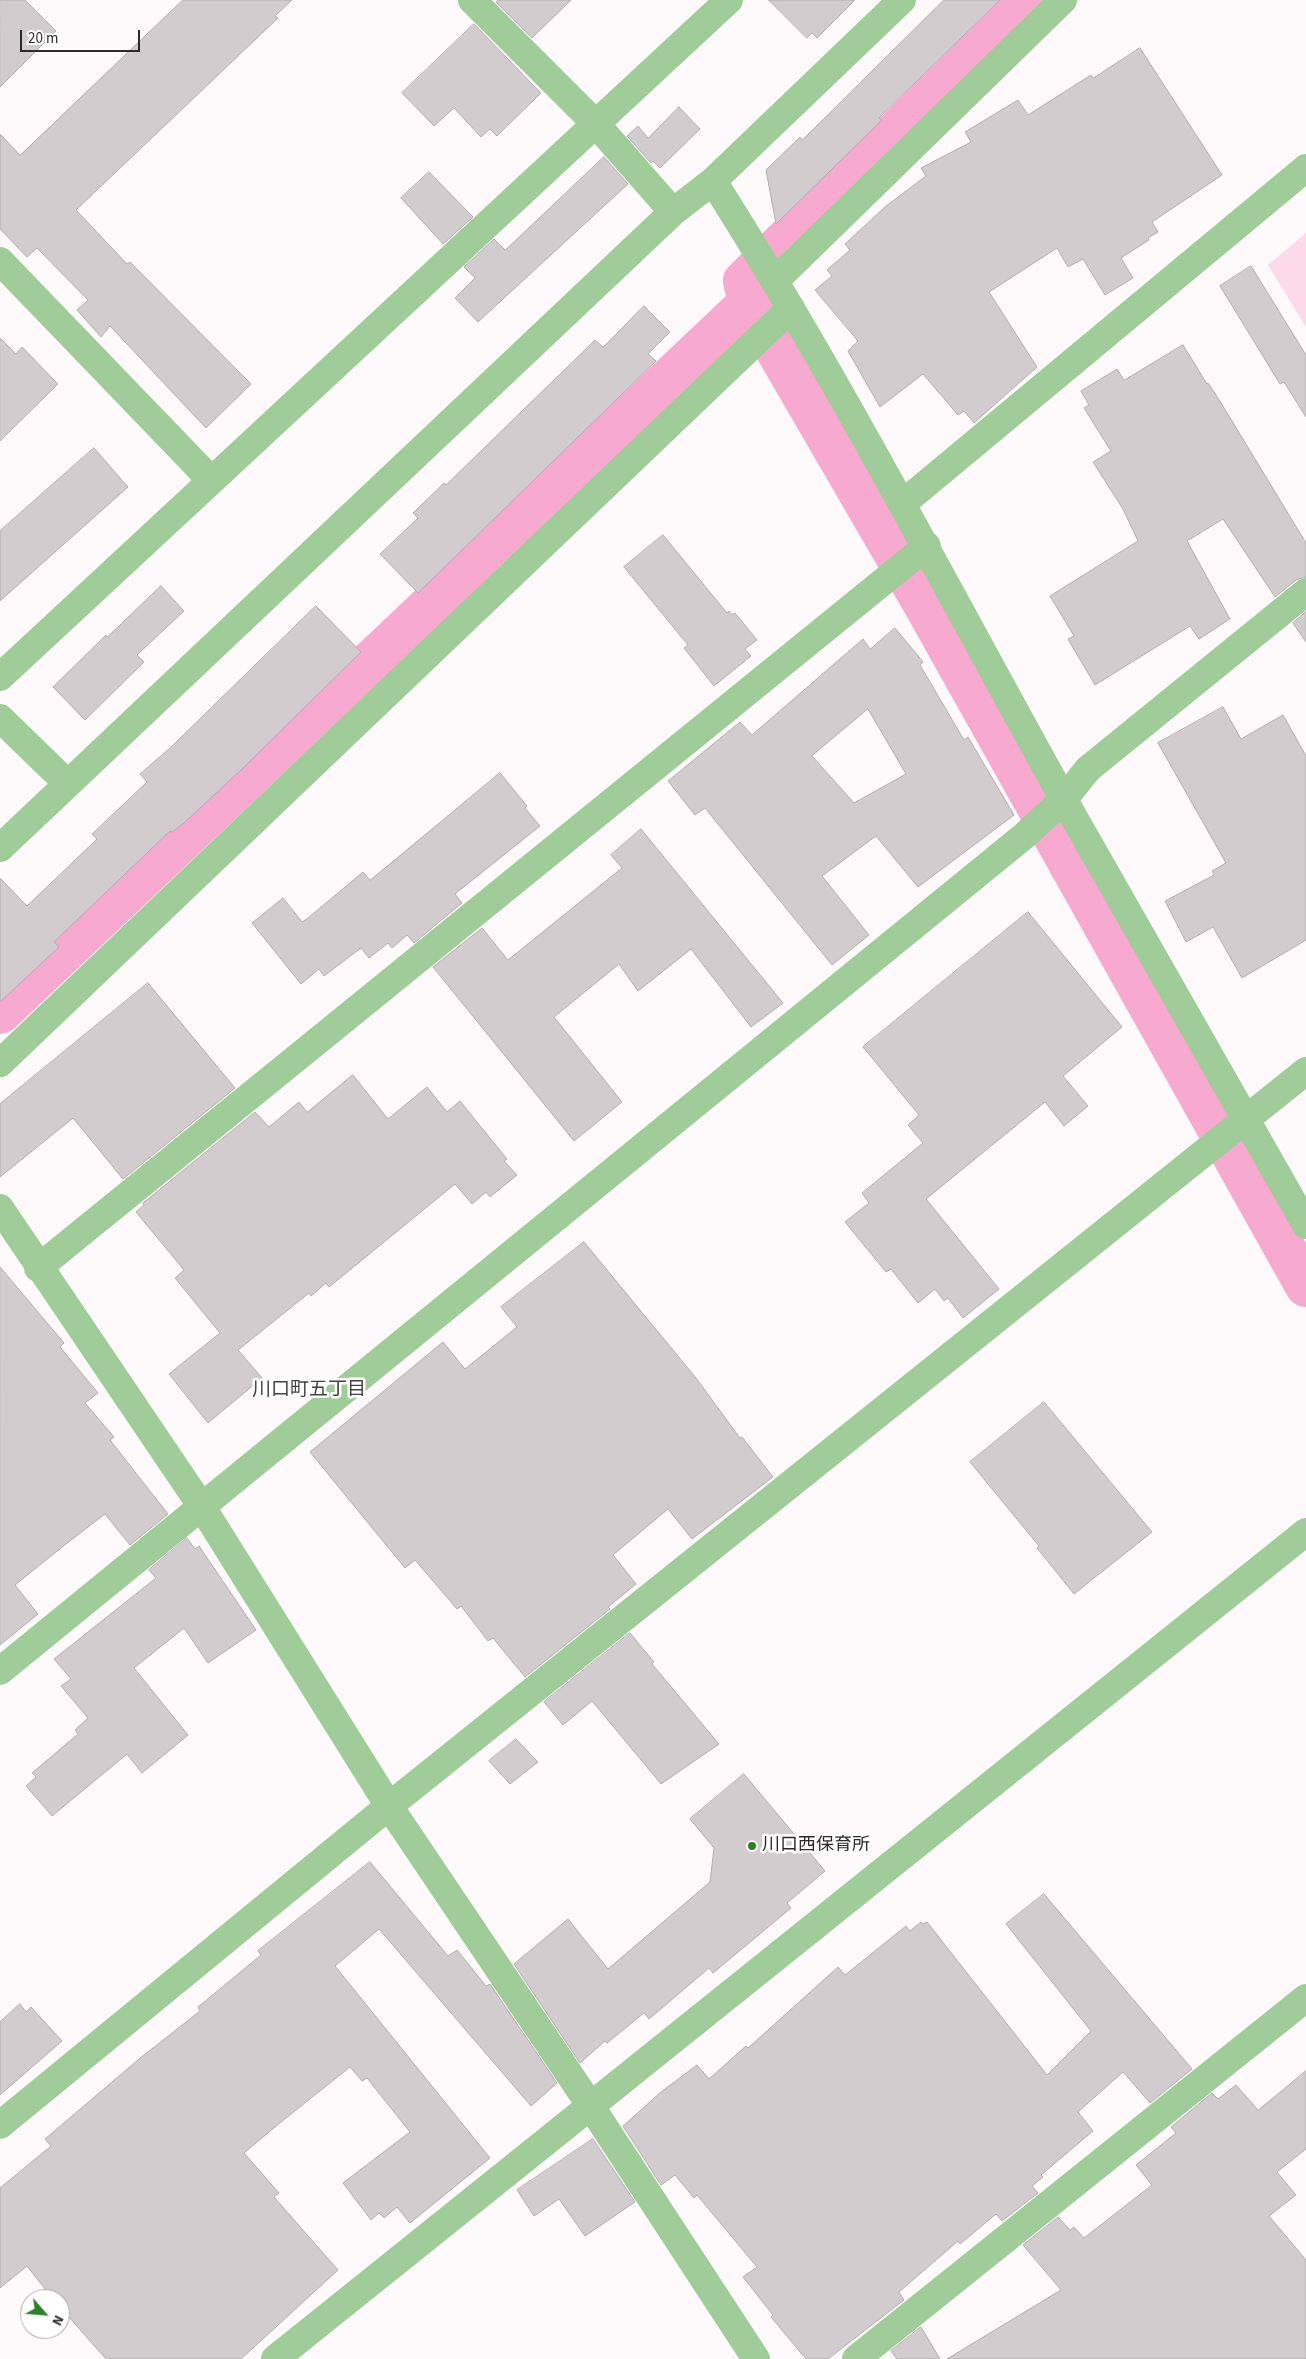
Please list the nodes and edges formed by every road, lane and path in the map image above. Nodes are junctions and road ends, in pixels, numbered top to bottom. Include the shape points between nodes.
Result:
1 (472, 0) edge
2 (729, 0) edge
3 (902, 0) edge
4 (1063, 0) edge
5 (596, 124) junction
6 (1306, 168) edge
7 (713, 181) junction
8 (672, 212) junction
9 (0, 261) edge
10 (776, 280) junction
11 (791, 308) junction
12 (210, 479) junction
13 (902, 504) junction
14 (926, 546) junction
15 (1306, 592) edge
16 (0, 677) edge
17 (0, 718) edge
18 (68, 783) junction
19 (1064, 799) junction
20 (0, 848) edge
21 (0, 1063) edge
22 (1306, 1071) edge
23 (1247, 1120) junction
24 (0, 1208) edge
25 (1306, 1225) edge
26 (38, 1268) junction
27 (202, 1507) junction
28 (1306, 1532) edge
29 (0, 1671) edge
30 (389, 1806) junction
31 (1306, 1998) edge
32 (590, 2105) junction
33 (0, 2125) edge
34 (275, 2359) edge
35 (756, 2359) edge
36 (856, 2359) edge

1 - 5 street
2 - 5 street
3 - 7 street
4 - 10 street
5 - 8 street
5 - 12 street
6 - 13 street
7 - 8 street
7 - 10 street
8 - 18 street
9 - 12 street
10 - 11 street
11 - 13 street
11 - 21 street
12 - 16 street
13 - 14 street
14 - 19 street
14 - 26 street
15 - 19 street via 1088,769
17 - 18 street
18 - 20 street
19 - 23 street
19 - 27 street via 1024,836
22 - 23 street
23 - 25 street
23 - 30 street
24 - 26 street
26 - 27 street
27 - 29 street
27 - 30 street
28 - 32 street
30 - 32 street
30 - 33 street
31 - 36 street
32 - 34 street
32 - 35 street

